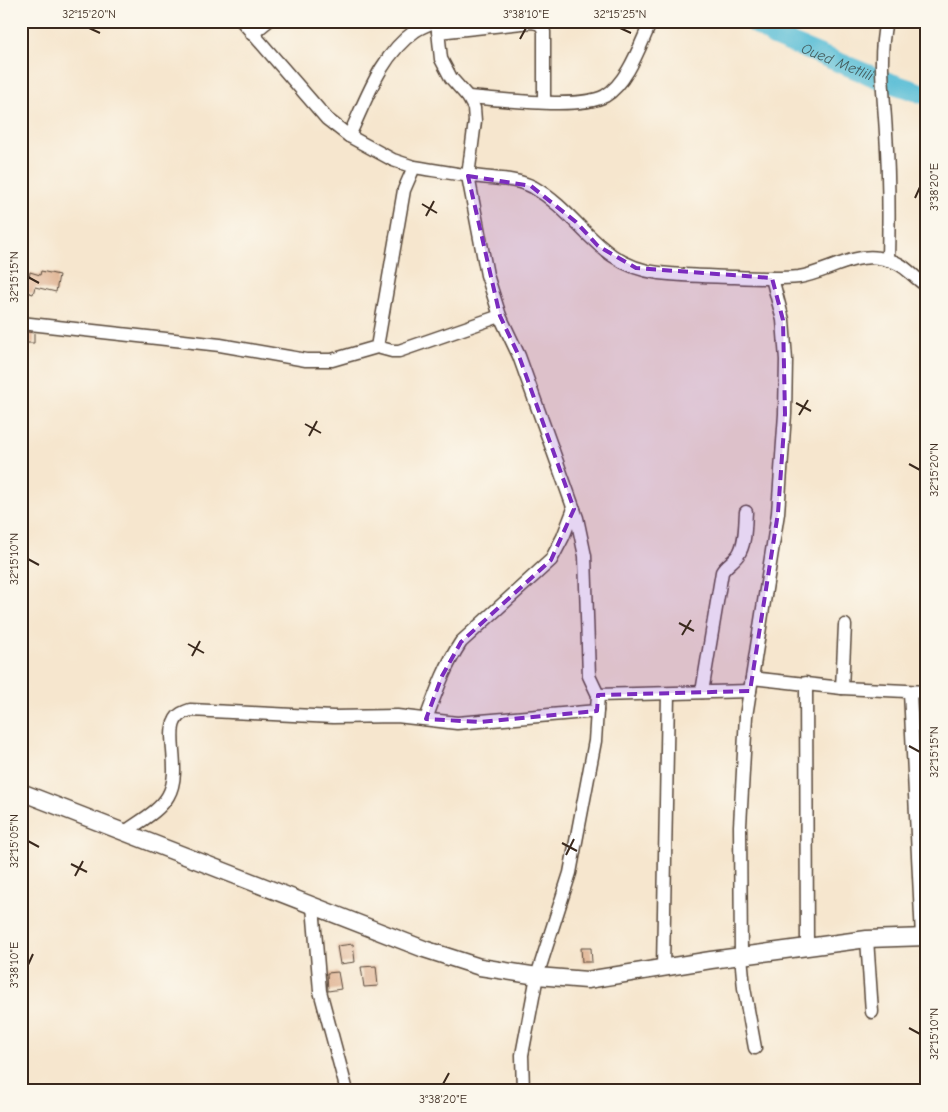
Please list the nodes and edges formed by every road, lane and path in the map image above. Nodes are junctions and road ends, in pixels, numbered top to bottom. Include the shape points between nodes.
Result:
1 (242, 21) edge
2 (268, 21) edge
3 (648, 21) edge
4 (886, 21) edge
5 (437, 25) edge
6 (252, 34) junction
7 (468, 97) junction
8 (544, 102) junction
9 (349, 136) junction
10 (414, 167) junction
11 (468, 176) junction
12 (888, 260) junction
13 (772, 278) junction
14 (927, 286) edge
15 (500, 316) junction
16 (21, 324) edge
17 (377, 347) junction
18 (574, 509) junction
19 (746, 512) dead end
20 (845, 625) dead end
21 (806, 683) junction
22 (751, 685) junction
23 (842, 688) junction
24 (702, 692) junction
25 (910, 692) junction
26 (927, 692) edge
27 (668, 694) junction
28 (598, 696) junction
29 (597, 710) junction
30 (426, 719) junction
31 (21, 792) edge
32 (124, 833) junction
33 (314, 906) junction
34 (925, 937) edge
35 (867, 939) junction
36 (807, 947) junction
37 (741, 956) junction
38 (662, 968) junction
39 (537, 976) junction
40 (872, 1012) dead end
41 (755, 1048) dead end
42 (347, 1091) edge
43 (523, 1091) edge

1 - 6 street
2 - 6 street
3 - 8 street via 636,58 620,81 605,95 588,102
4 - 12 street via 882,80
5 - 7 street via 441,59 451,78
5 - 8 street via 538,23 544,32
5 - 9 street via 416,30 382,65
6 - 9 street via 327,119
7 - 8 street
7 - 11 street via 474,108 475,121
9 - 10 street via 393,160
10 - 11 street
10 - 17 street via 404,190
11 - 13 street via 531,186 576,222 598,246 620,262 636,268 658,273
11 - 15 street via 487,275
12 - 13 street via 862,257 821,272
12 - 14 street via 907,268
13 - 22 street via 783,320 785,414 778,513
15 - 17 street via 399,351
15 - 18 street via 519,356
16 - 17 street via 220,345 306,360 332,360
18 - 28 street via 585,556 589,676
18 - 30 street via 551,560 461,642 442,676
19 - 24 street via 740,553 722,572
20 - 23 street
21 - 22 street
21 - 23 street
21 - 36 street
22 - 24 street
22 - 37 street via 746,716 740,826
23 - 25 street
24 - 27 street
25 - 26 street
25 - 34 street
27 - 28 street
27 - 38 street
28 - 29 street
29 - 30 street via 480,722
29 - 39 street via 595,741 570,873
30 - 32 street via 190,710 180,714 174,722 175,768 168,797
31 - 32 street
32 - 33 street
33 - 39 street via 480,967
33 - 42 street via 320,991
34 - 35 street
35 - 36 street
35 - 40 street
36 - 37 street
37 - 38 street
37 - 41 street
38 - 39 street via 587,980
39 - 43 street via 522,1055

